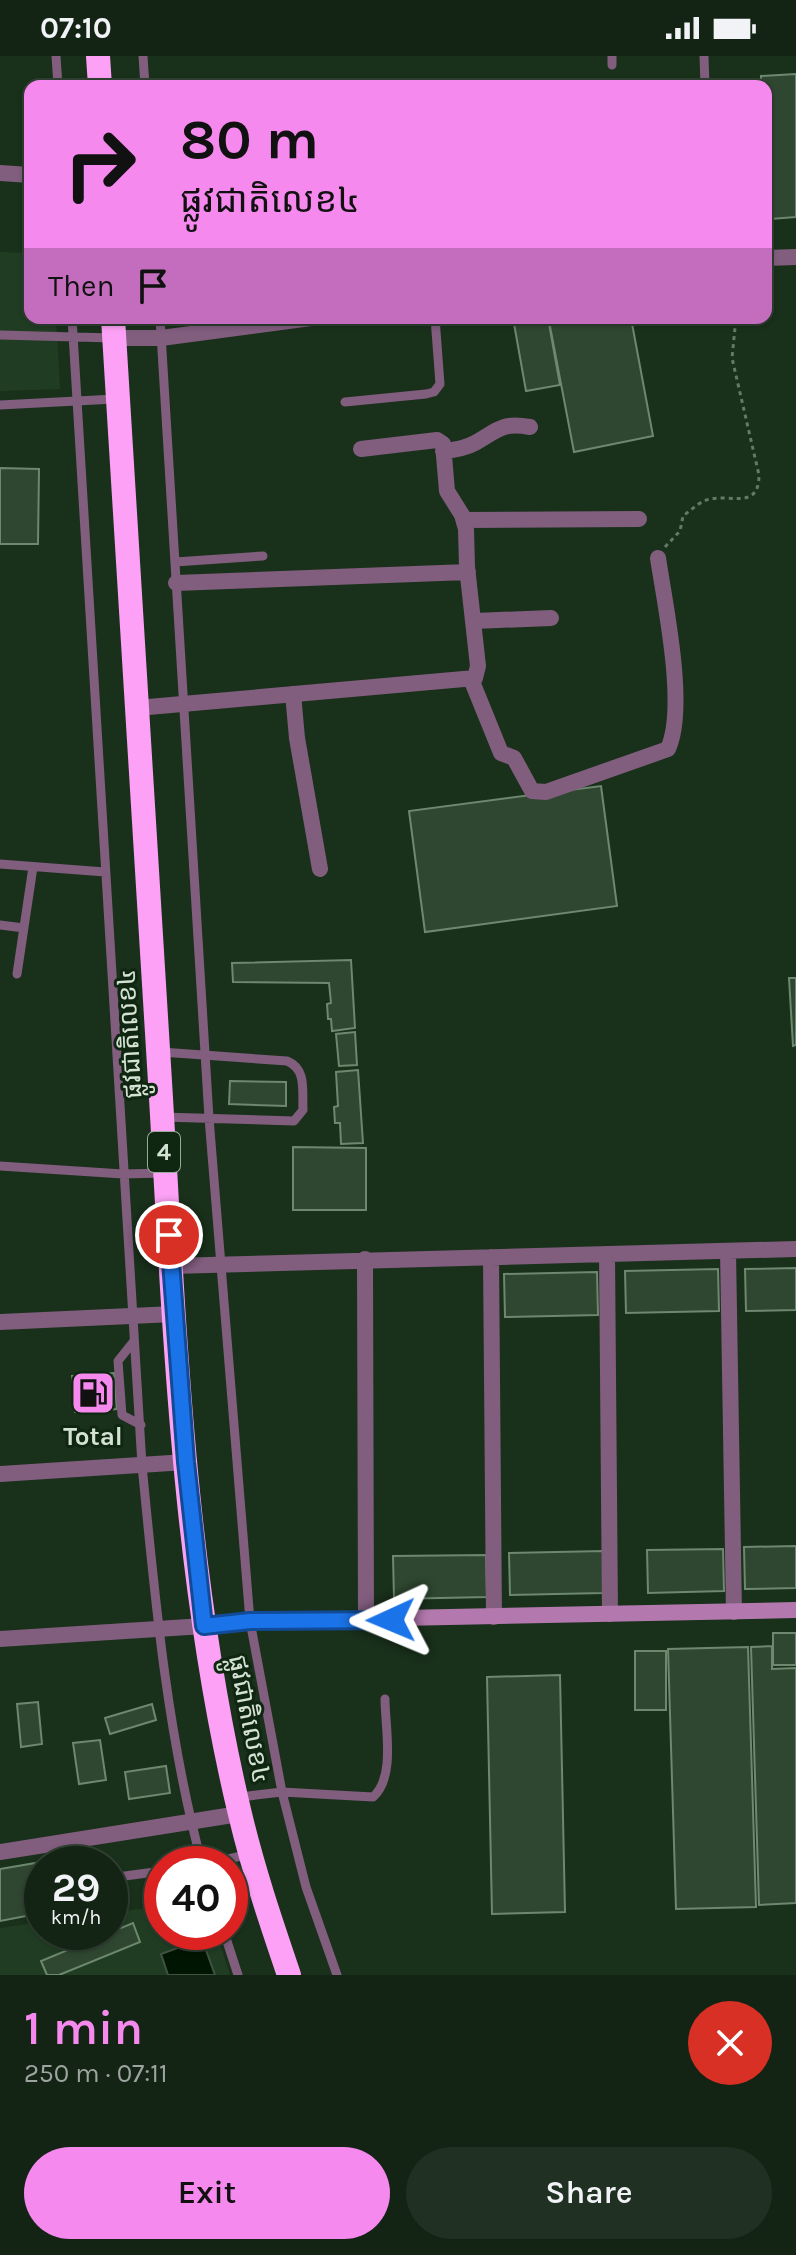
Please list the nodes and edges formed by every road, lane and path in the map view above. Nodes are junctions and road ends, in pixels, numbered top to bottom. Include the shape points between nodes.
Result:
1 (56, 56) edge
2 (98, 56) edge
3 (143, 56) edge
4 (704, 56) edge
5 (58, 80) edge
6 (100, 80) edge
7 (145, 80) edge
8 (705, 80) edge
9 (0, 173) edge
10 (24, 175) edge
11 (796, 257) edge
12 (772, 258) edge
13 (72, 324) edge
14 (160, 324) edge
15 (266, 324) edge
16 (435, 324) edge
17 (735, 324) edge
18 (114, 328) edge
19 (0, 335) edge
20 (73, 335) junction
21 (161, 338) junction
22 (119, 399) junction
23 (77, 401) junction
24 (345, 402) dead end
25 (0, 405) edge
26 (530, 427) dead end
27 (361, 449) dead end
28 (443, 451) junction
29 (639, 519) dead end
30 (464, 520) junction
31 (263, 556) dead end
32 (658, 558) joint
33 (175, 562) junction
34 (468, 572) junction
35 (176, 583) junction
36 (551, 618) dead end
37 (474, 621) junction
38 (471, 679) junction
39 (293, 694) junction
40 (184, 703) junction
41 (137, 708) junction
42 (0, 864) edge
43 (33, 867) junction
44 (320, 869) dead end
45 (105, 872) junction
46 (0, 925) edge
47 (24, 928) junction
48 (17, 974) dead end
49 (158, 1051) junction
50 (205, 1054) junction
51 (162, 1117) junction
52 (209, 1118) junction
53 (0, 1166) edge
54 (165, 1173) junction
55 (123, 1174) junction
56 (796, 1249) edge
57 (728, 1251) junction
58 (607, 1254) junction
59 (491, 1257) junction
60 (365, 1259) junction
61 (222, 1264) junction
62 (171, 1266) junction
63 (174, 1314) junction
64 (132, 1315) junction
65 (0, 1322) edge
66 (134, 1341) junction
67 (141, 1425) junction
68 (186, 1462) junction
69 (142, 1465) junction
70 (0, 1474) edge
71 (796, 1610) edge
72 (734, 1612) junction
73 (610, 1614) junction
74 (494, 1617) junction
75 (366, 1620) junction
76 (250, 1621) junction
77 (204, 1626) junction
78 (158, 1630) junction
79 (0, 1639) edge
80 (385, 1699) dead end
81 (282, 1792) junction
82 (238, 1805) junction
83 (191, 1822) junction
84 (198, 1846) edge
85 (0, 1852) edge
86 (251, 1854) junction
87 (248, 1855) edge
88 (230, 1950) edge
89 (238, 1975) edge
90 (289, 1975) edge
91 (337, 1975) edge

1 - 5 lane
2 - 6 highway
3 - 7 lane
4 - 8 lane
9 - 10 street
11 - 12 street
13 - 20 lane
14 - 21 lane
15 - 21 street
16 - 24 lane via 439,388 416,396
17 - 32 path via 732,358 759,487 744,498 703,501 683,516 680,531
18 - 20 lane
18 - 21 street
18 - 22 highway, ផ្លូវជាតិលេខ៤ / 4
19 - 20 lane
20 - 23 lane
21 - 33 lane
22 - 23 lane
22 - 41 highway, ផ្លូវជាតិលេខ៤ / 4
23 - 25 lane
23 - 45 lane
26 - 28 street via 494,429 474,444
27 - 28 street via 437,440
28 - 30 street via 447,491
29 - 30 street
30 - 34 street
31 - 33 lane
32 - 38 street via 673,649 674,725 668,749 546,792 532,791 514,758 501,753
33 - 35 lane
34 - 35 street
34 - 37 street
35 - 40 lane
36 - 37 street
37 - 38 street via 478,674
38 - 39 street
39 - 40 street
39 - 44 street
40 - 41 street
40 - 50 lane
41 - 49 highway, ផ្លូវជាតិលេខ៤ / 4
42 - 43 lane
43 - 45 lane
43 - 47 lane
45 - 55 lane
46 - 47 lane
47 - 48 lane
49 - 50 lane
49 - 51 highway, ផ្លូវជាតិលេខ៤ / 4
50 - 52 lane
50 - 52 lane via 287,1061 301,1073 303,1110 294,1121
51 - 52 lane
51 - 54 highway, ផ្លូវជាតិលេខ៤ / 4
52 - 61 lane
53 - 55 lane
54 - 55 lane
54 - 62 highway, ផ្លូវជាតិលេខ៤ / 4
55 - 64 lane
56 - 57 street
57 - 58 street
57 - 72 street
58 - 59 street
58 - 73 street
59 - 60 street
59 - 74 street
60 - 61 street
60 - 75 street
61 - 62 street
61 - 76 lane
62 - 63 highway, ផ្លូវជាតិលេខ៤ / 4
63 - 64 street
63 - 68 highway, ផ្លូវជាតិលេខ៤ / 4
64 - 65 street
64 - 66 lane
66 - 67 lane
66 - 67 lane via 118,1361 122,1415
67 - 69 lane
68 - 69 street
68 - 77 highway, ផ្លូវជាតិលេខ៤ / 4
69 - 70 street
69 - 78 lane
71 - 72 street
72 - 73 street
73 - 74 street
74 - 75 street
75 - 76 street
76 - 77 street
76 - 81 lane
77 - 78 street
77 - 82 highway, ផ្លូវជាតិលេខ៤ / 4
78 - 79 street
78 - 83 lane
80 - 81 lane via 382,1789 373,1797
81 - 82 lane
81 - 91 lane via 306,1887
82 - 83 street
82 - 86 highway, ផ្លូវជាតិលេខ៤ / 4
83 - 84 lane
83 - 85 street
86 - 87 lane
86 - 90 highway, ផ្លូវជាតិលេខ៤ / 4
88 - 89 lane

